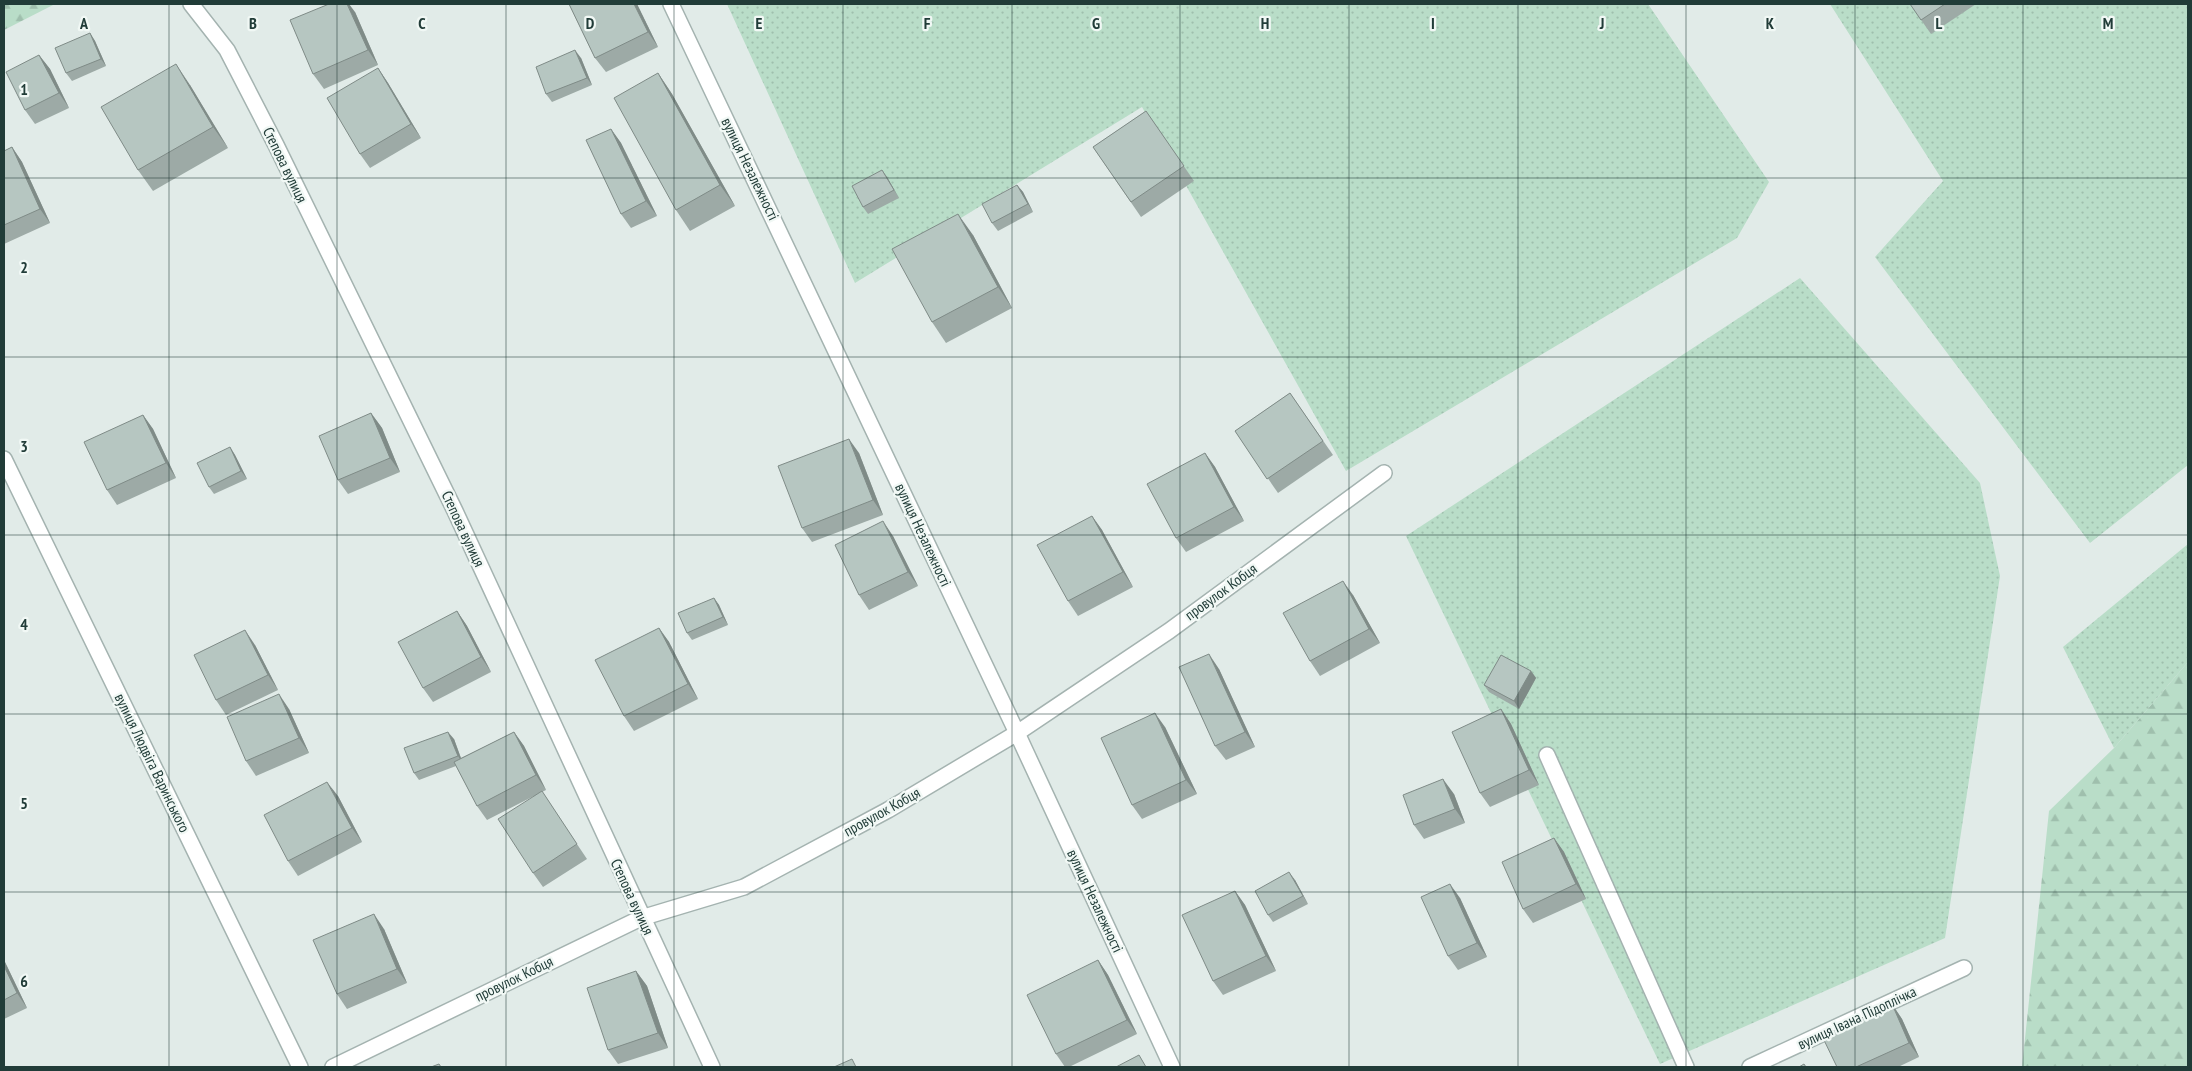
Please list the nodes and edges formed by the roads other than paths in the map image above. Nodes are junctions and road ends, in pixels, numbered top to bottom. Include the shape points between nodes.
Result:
1 (191, 4) edge
2 (671, 4) edge
3 (4, 459) edge
4 (1384, 473) dead end
5 (1017, 733) junction
6 (1547, 755) dead end
7 (641, 918) junction
8 (1964, 968) dead end
9 (300, 1067) edge
10 (333, 1067) edge
11 (712, 1067) edge
12 (1172, 1067) edge
13 (1686, 1067) edge
14 (1750, 1067) edge

1 - 7 street, Степова вулиця via 227,50 276,145 455,511
2 - 5 street, вулиця Незалежності
3 - 9 street, вулиця Людвіга Варинського
4 - 5 street, провулок Кобця via 1170,630
5 - 7 street, провулок Кобця via 888,810 744,887
5 - 12 street, вулиця Незалежності
6 - 13 street
7 - 10 street, провулок Кобця
7 - 11 street, Степова вулиця
8 - 14 street, вулиця Івана Підоплічка

